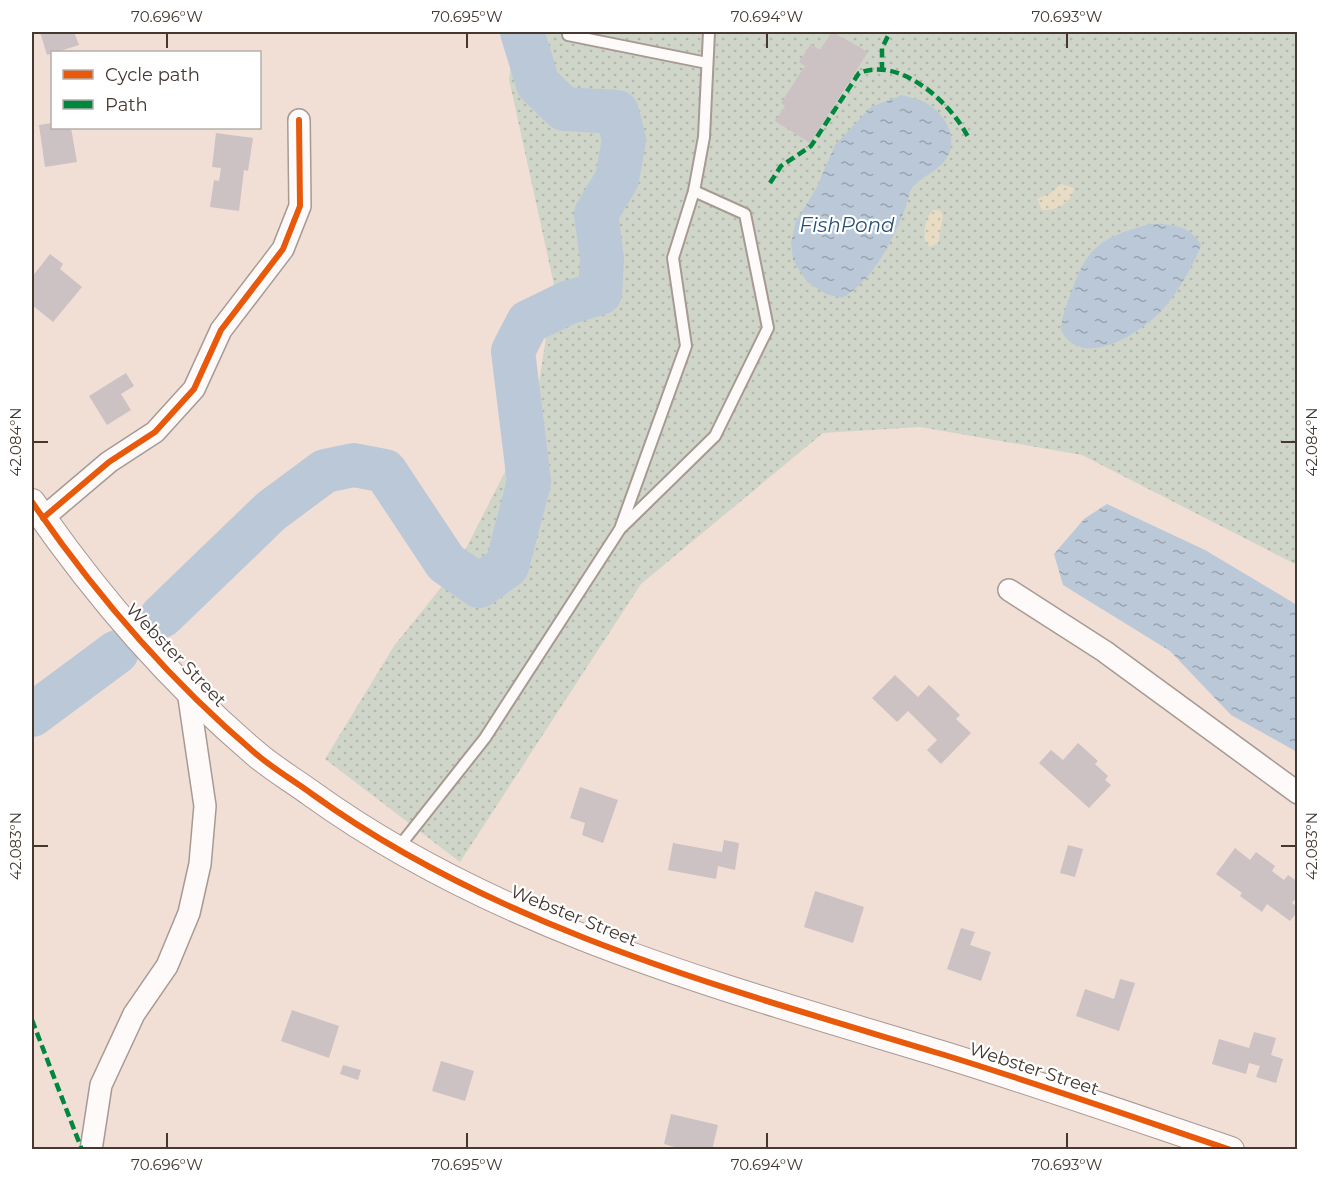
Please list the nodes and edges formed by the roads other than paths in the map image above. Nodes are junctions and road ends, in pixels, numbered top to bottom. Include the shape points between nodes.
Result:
1 (569, 32) edge
2 (709, 32) edge
3 (707, 63) junction
4 (299, 120) dead end
5 (694, 191) junction
6 (37, 510) edge
7 (620, 529) junction
8 (1009, 590) dead end
9 (188, 691) junction
10 (1298, 794) edge
11 (397, 850) junction
12 (91, 1149) edge
13 (1231, 1149) edge

1 - 3 lane via 568,35
2 - 3 lane
3 - 5 lane via 704,137
4 - 6 street via 300,206 283,249 221,330 194,389 155,432
5 - 7 lane via 673,258 686,346
5 - 7 lane via 745,214 768,328 715,436
6 - 9 street, Webster Street via 115,615
7 - 11 lane via 485,738
8 - 10 street via 1104,651
9 - 11 street, Webster Street via 257,754
9 - 12 street via 205,806 200,864 189,913 167,966 135,1014 101,1084
11 - 13 street, Webster Street via 502,903 688,976

